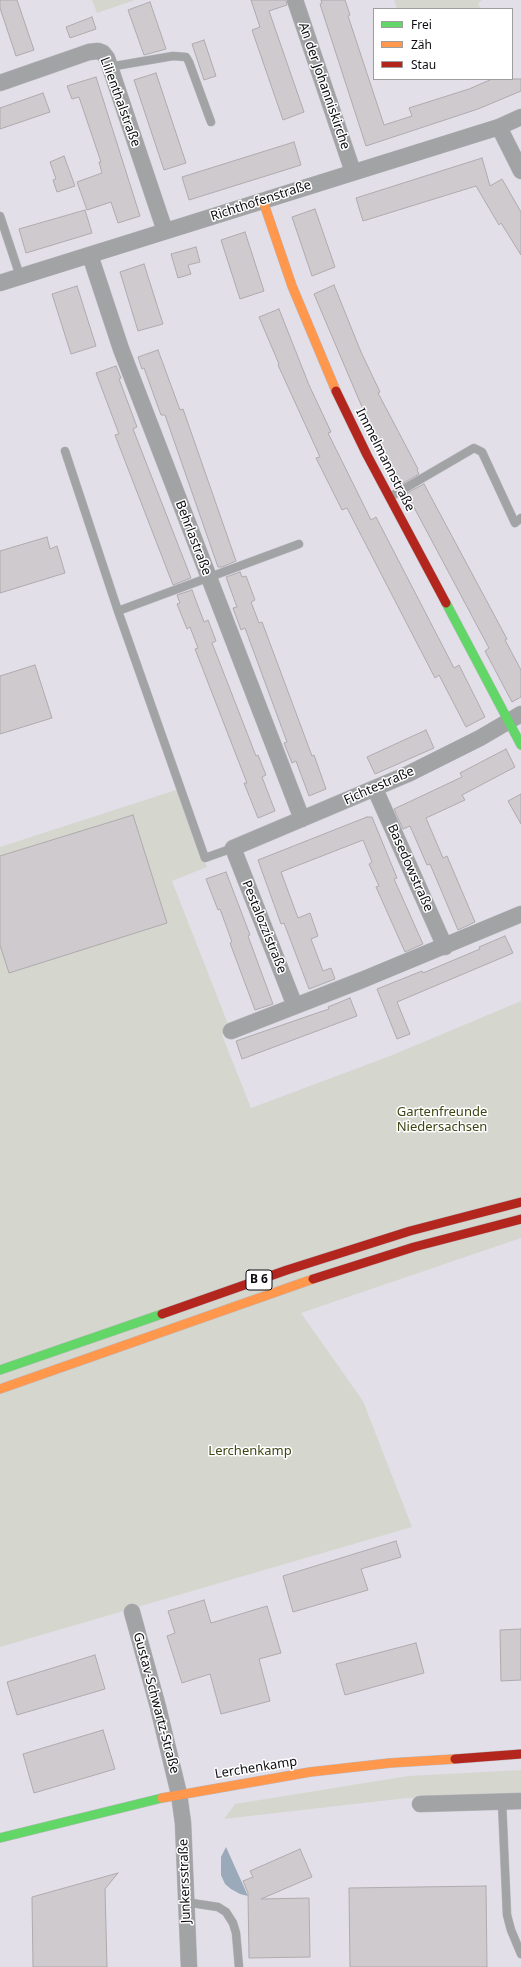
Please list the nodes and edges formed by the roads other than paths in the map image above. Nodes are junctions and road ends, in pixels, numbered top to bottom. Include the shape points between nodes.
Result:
1 (295, 0) edge
2 (109, 67) junction
3 (0, 83) edge
4 (521, 117) edge
5 (211, 122) dead end
6 (499, 127) junction
7 (521, 171) edge
8 (353, 172) junction
9 (263, 201) junction
10 (0, 216) edge
11 (165, 231) junction
12 (90, 255) junction
13 (20, 276) junction
14 (0, 283) edge
15 (65, 451) dead end
16 (390, 497) junction
17 (521, 518) edge
18 (299, 544) dead end
19 (208, 577) junction
20 (118, 611) junction
21 (515, 718) edge
22 (521, 745) edge
23 (375, 788) junction
24 (302, 819) junction
25 (233, 848) junction
26 (518, 916) edge
27 (445, 947) junction
28 (295, 1006) junction
29 (231, 1031) dead end
30 (521, 1202) edge
31 (521, 1219) edge
32 (0, 1370) edge
33 (0, 1389) edge
34 (132, 1612) dead end
35 (521, 1754) edge
36 (179, 1794) junction
37 (502, 1802) junction
38 (521, 1802) edge
39 (420, 1804) dead end
40 (0, 1838) edge
41 (185, 1902) junction
42 (521, 1954) edge
43 (189, 1967) edge
44 (239, 1967) edge

1 - 8 street, An der Johanniskirche
2 - 3 street, Lilienthalstraße via 102,53 94,51
2 - 5 lane via 173,56 186,57
2 - 11 street, Lilienthalstraße
4 - 6 street, Richthofenstraße
6 - 7 street
6 - 8 street, Richthofenstraße
8 - 9 street, Richthofenstraße
9 - 11 street, Richthofenstraße
9 - 16 main road, Immelmannstraße via 292,286 322,362
10 - 13 lane
11 - 12 street, Richthofenstraße
12 - 13 street, Richthofenstraße
12 - 19 street, Behrlastraße via 121,349
13 - 14 street, Richthofenstraße
15 - 20 lane
16 - 17 lane via 474,448 482,452 515,523
16 - 21 main road, Immelmannstraße
18 - 19 lane
19 - 20 lane
19 - 24 street, Behrlastraße
20 - 25 lane via 205,858
21 - 22 main road, Immelmannstraße
21 - 23 street, Fichtestraße via 446,755
23 - 24 street, Fichtestraße
23 - 27 street, Basedowstraße
24 - 25 street, Fichtestraße
25 - 28 street, Pestalozzistraße
26 - 27 street
27 - 28 street
28 - 29 street
30 - 32 main road, B 6 via 410,1231 287,1270
31 - 33 main road, B 6 via 414,1247 312,1280
34 - 36 street, Gustav-Schwartz-Straße
35 - 36 main road, Lerchenkamp via 338,1768
36 - 40 main road, Lerchenkamp
36 - 41 street, Junkersstraße via 183,1823
37 - 38 street
37 - 39 street
37 - 42 lane via 507,1915
41 - 43 street, Junkersstraße
41 - 44 lane via 218,1907 226,1912 236,1934

